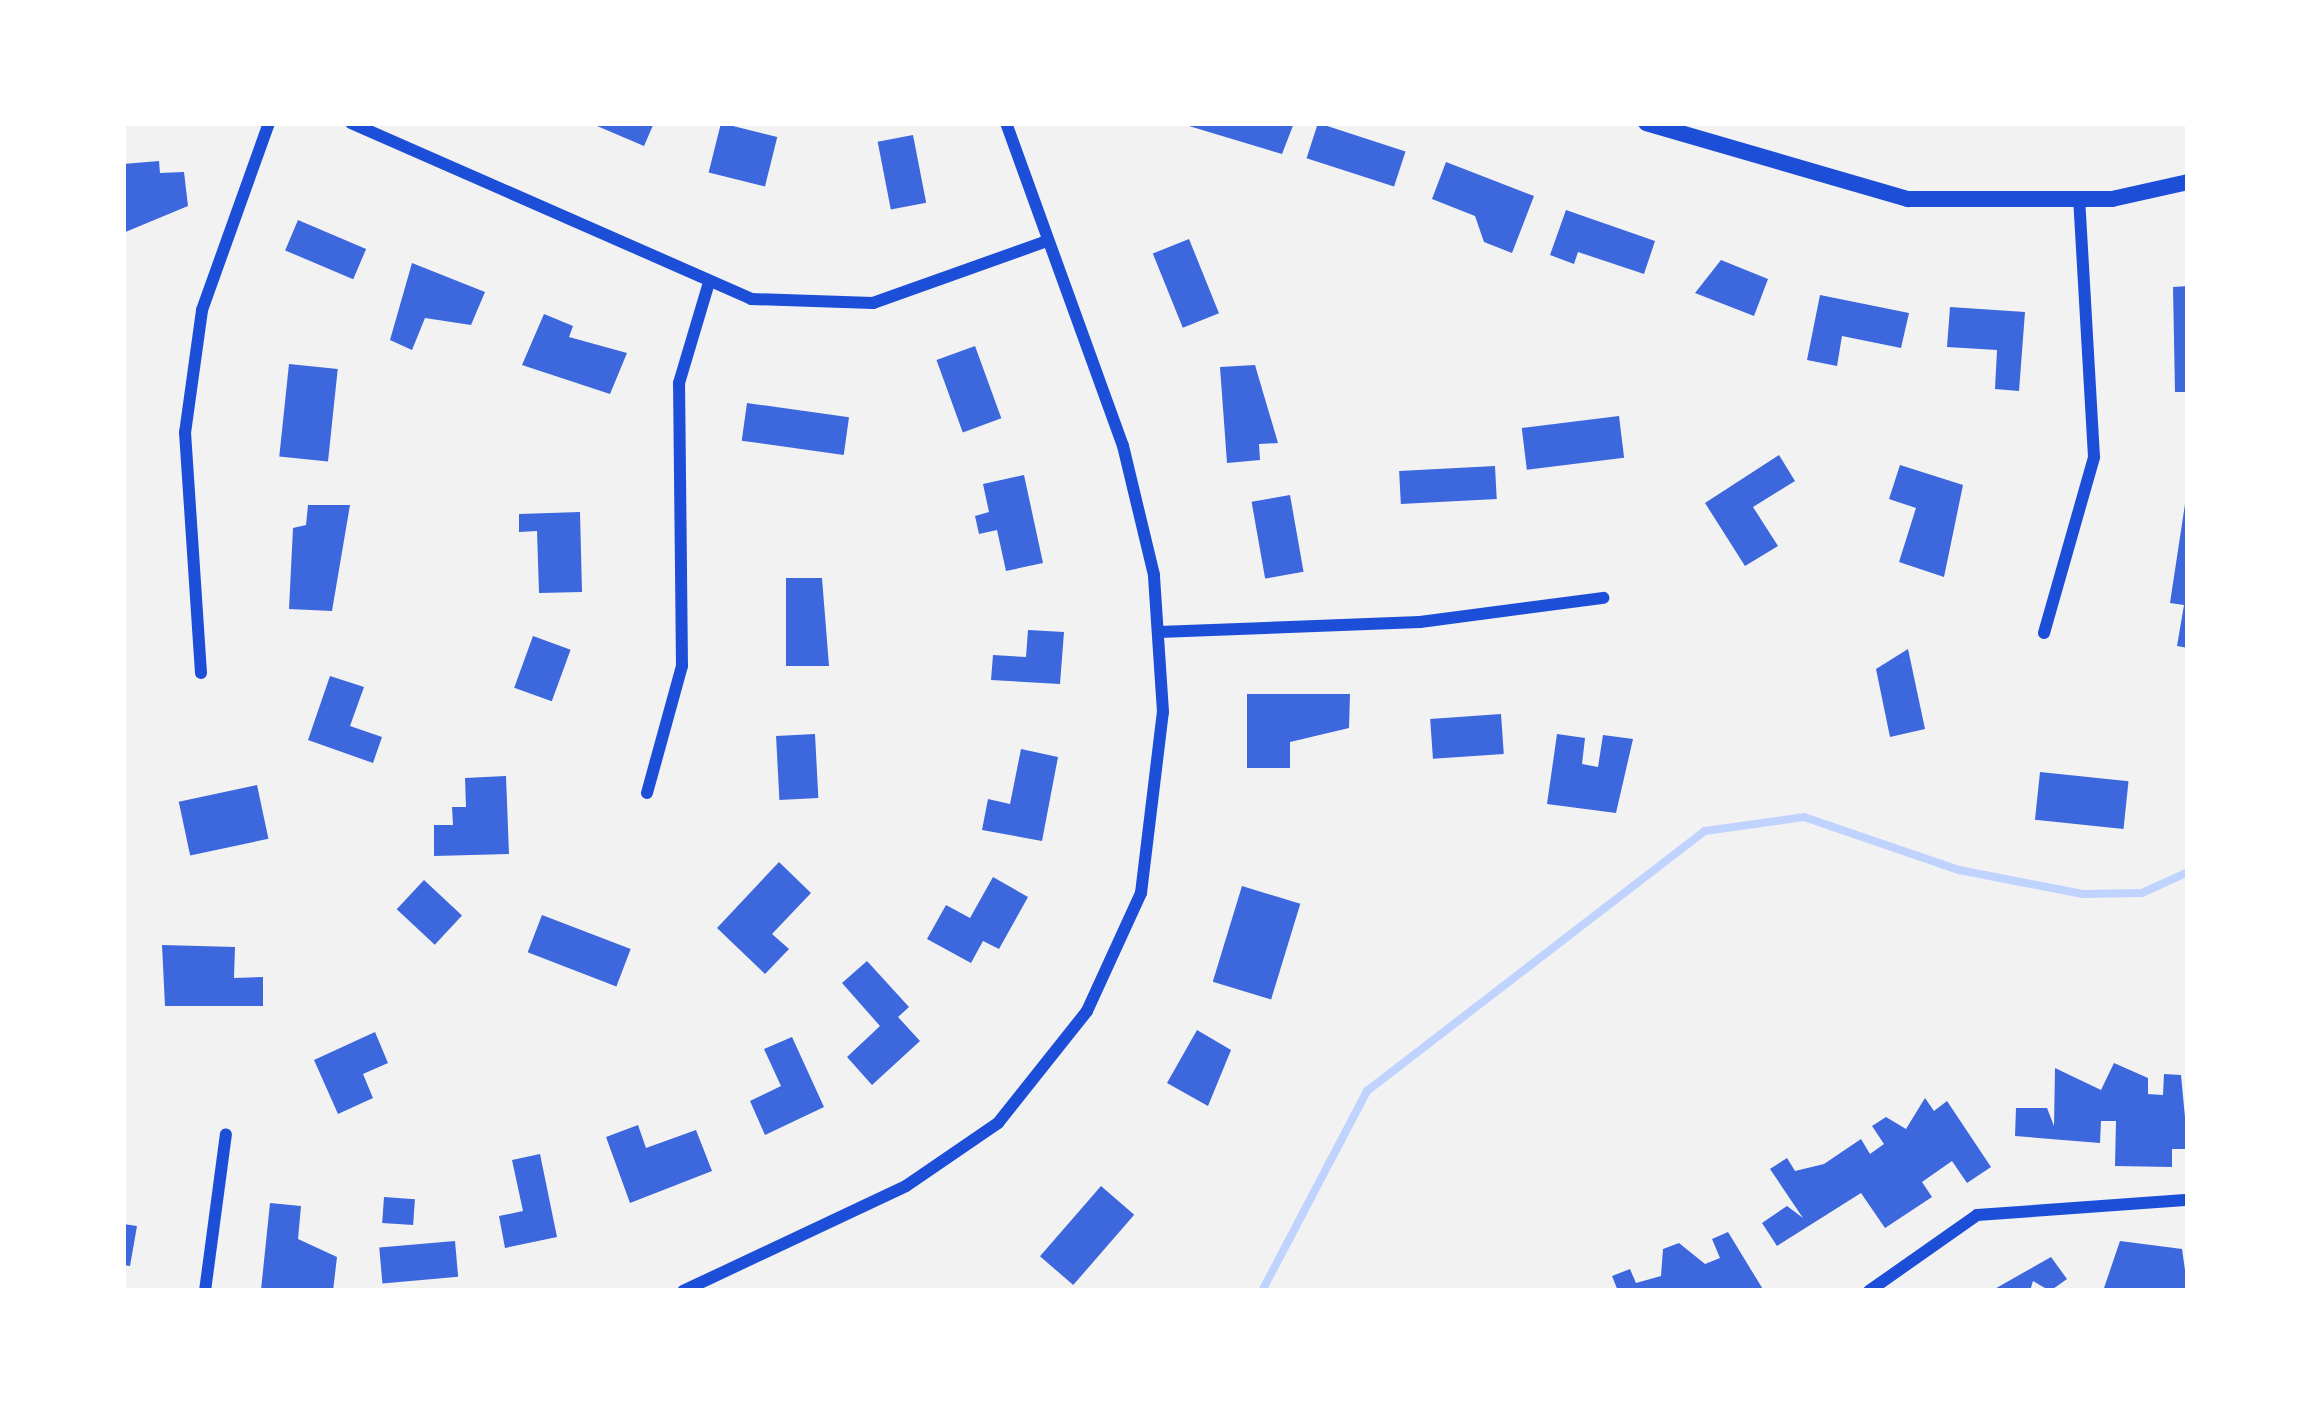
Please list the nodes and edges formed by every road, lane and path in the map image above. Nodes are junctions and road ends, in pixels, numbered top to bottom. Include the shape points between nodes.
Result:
1 (269, 123) edge
2 (351, 123) edge
3 (1006, 123) edge
4 (1646, 123) edge
5 (2188, 182) edge
6 (2079, 199) junction
7 (1044, 242) junction
8 (708, 286) junction
9 (1603, 598) dead end
10 (1159, 632) junction
11 (2044, 633) dead end
12 (201, 673) dead end
13 (647, 793) dead end
14 (226, 1134) dead end
15 (2188, 1200) edge
16 (206, 1291) edge
17 (683, 1291) edge
18 (1869, 1291) edge

1 - 12 street via 202,310 185,433
2 - 8 street
3 - 7 street
4 - 6 street via 1908,199
5 - 6 street
6 - 11 street via 2094,457
7 - 8 street via 873,303 801,306
7 - 10 street via 1123,446
8 - 13 street via 679,383 682,666
9 - 10 street via 1420,622
10 - 17 street via 1156,824 1141,893 1118,957 1046,1071 998,1123 906,1186
14 - 16 street
15 - 18 street via 1977,1215

